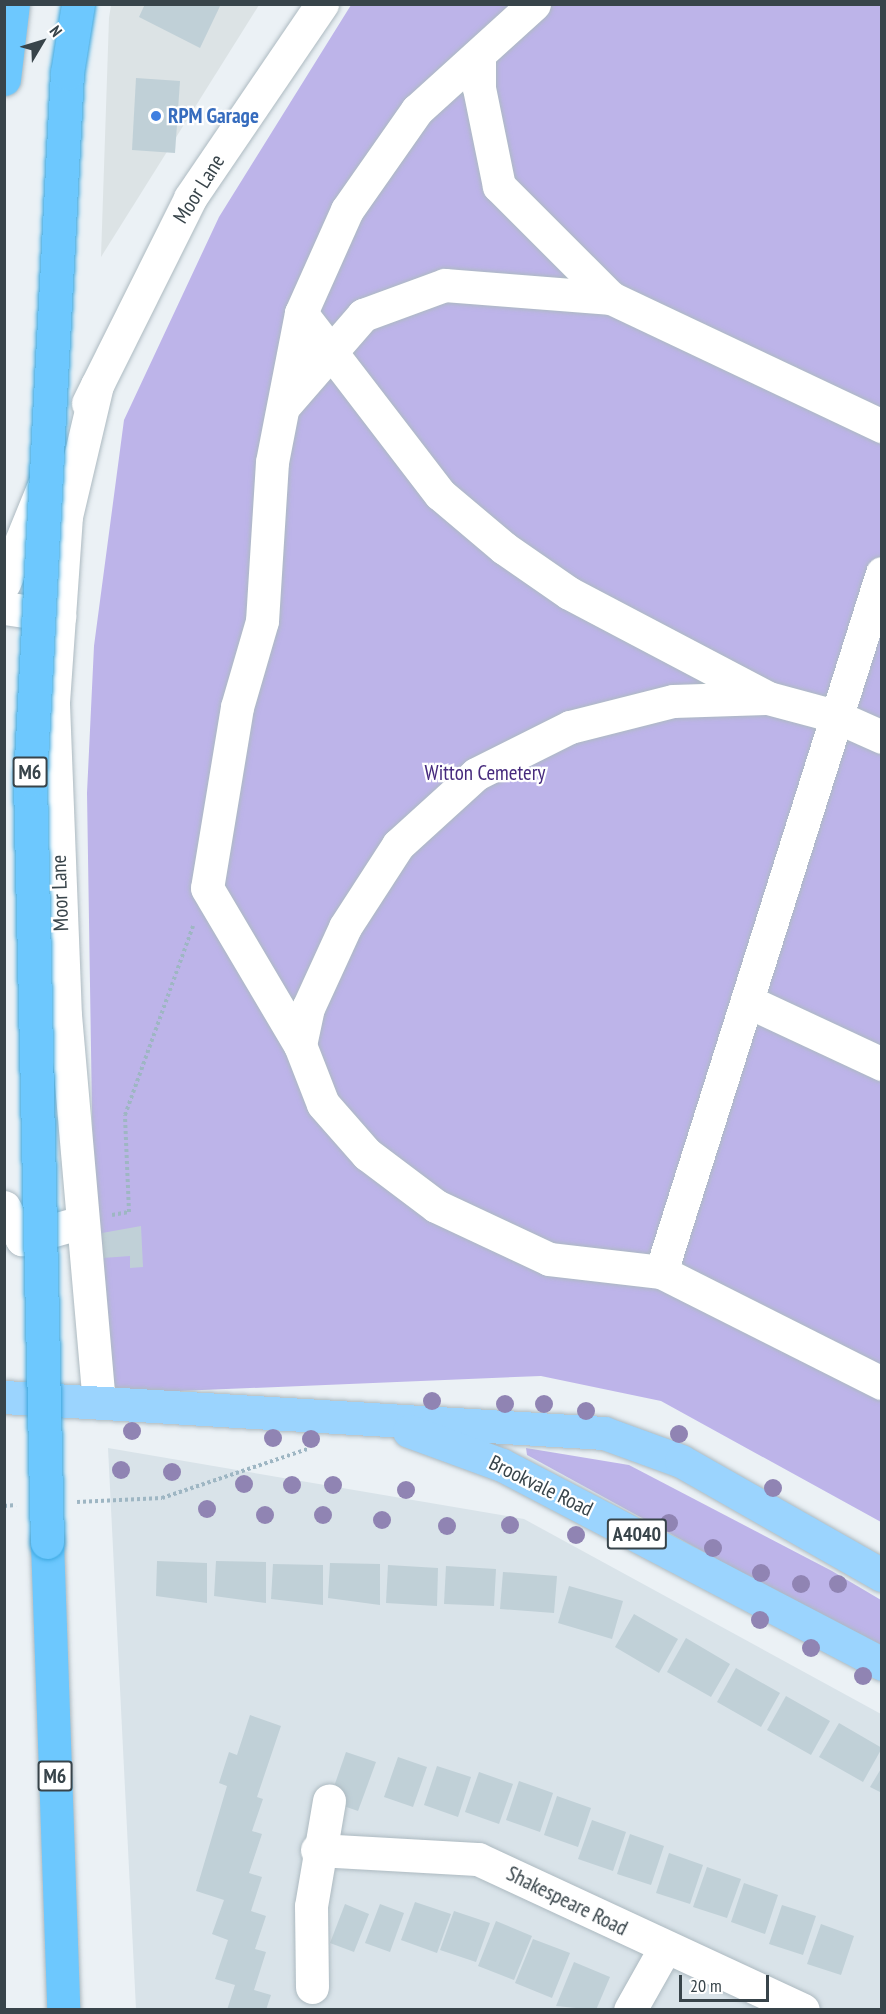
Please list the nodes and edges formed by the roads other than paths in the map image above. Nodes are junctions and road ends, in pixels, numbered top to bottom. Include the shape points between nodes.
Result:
1 (13, 4) edge
2 (78, 4) edge
3 (322, 4) edge
4 (534, 4) edge
5 (479, 56) junction
6 (4, 79) edge
7 (611, 298) junction
8 (301, 313) junction
9 (332, 350) junction
10 (97, 385) junction
11 (281, 410) junction
12 (882, 426) edge
13 (882, 573) edge
14 (4, 583) edge
15 (4, 608) edge
16 (59, 616) junction
17 (768, 698) junction
18 (835, 716) junction
19 (882, 737) edge
20 (747, 1001) junction
21 (300, 1045) junction
22 (882, 1064) edge
23 (4, 1207) edge
24 (82, 1222) junction
25 (661, 1272) junction
26 (882, 1383) edge
27 (4, 1397) edge
28 (99, 1403) junction
29 (385, 1423) junction
30 (882, 1575) edge
31 (882, 1664) edge
32 (329, 1801) dead end
33 (317, 1850) junction
34 (665, 1948) junction
35 (312, 1987) dead end
36 (63, 2010) edge
37 (630, 2010) edge
38 (804, 2010) edge

1 - 6 highway
2 - 36 highway, M6, bridge via 67,73 30,779 47,1542
3 - 10 street, Moor Lane via 190,198
4 - 5 street
5 - 7 street via 478,88 499,186
5 - 8 street via 417,110 347,210
7 - 9 street via 445,285 363,315
7 - 12 street
8 - 9 street
8 - 11 street
9 - 11 street
9 - 17 street via 440,494 504,548 569,594
10 - 14 street, Moor Lane via 31,509
10 - 16 street, Moor Lane via 66,516
11 - 21 street via 262,621 237,707 207,888
13 - 18 street
15 - 16 street
16 - 24 street, Moor Lane via 53,704 65,1014
17 - 18 street
17 - 21 street via 673,701 570,727 476,774 398,845 345,927 308,1008
18 - 19 street
18 - 20 street
20 - 22 street
20 - 25 street
21 - 25 street via 322,1104 367,1154 435,1206 549,1259
23 - 24 street via 22,1239
24 - 28 street, Moor Lane
25 - 26 street
27 - 28 main road, Brookvale Road / A4040
28 - 29 main road, Brookvale Road / A4040
29 - 30 main road, Brookvale Road / A4040 via 535,1425 604,1433 681,1461
29 - 31 main road, Brookvale Road / A4040 via 502,1465
32 - 33 street
33 - 34 street, Shakespeare Road via 478,1859
33 - 35 street via 311,1906
34 - 37 street
34 - 38 street, Shakespeare Road

